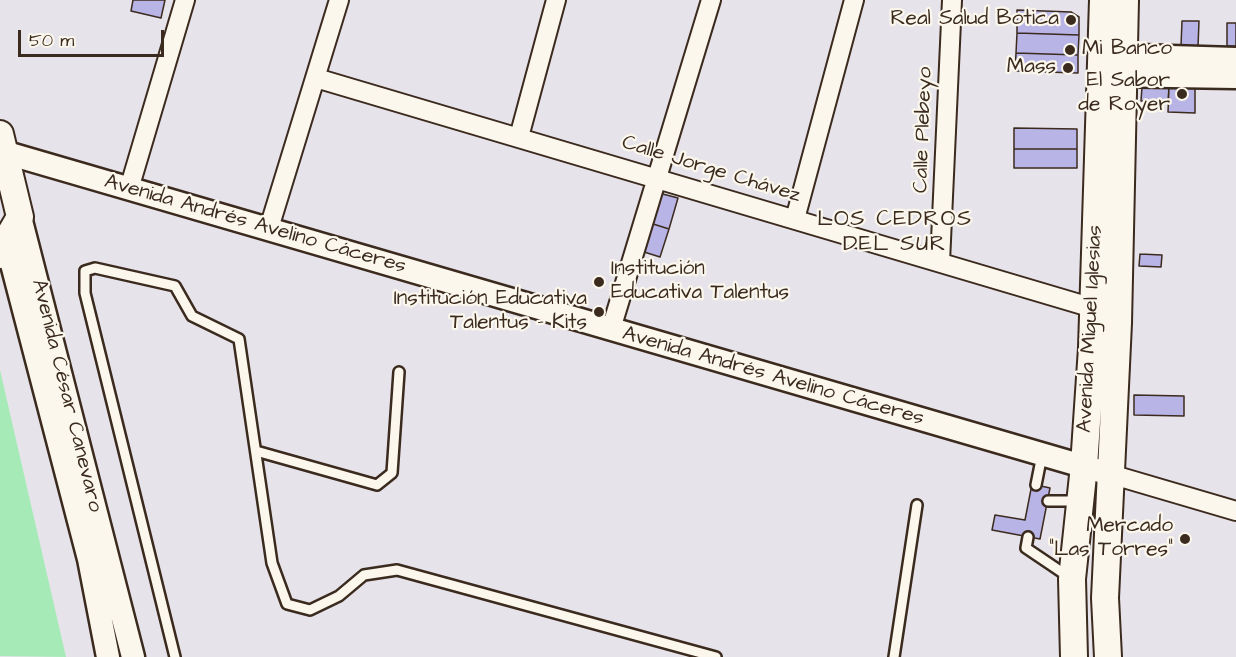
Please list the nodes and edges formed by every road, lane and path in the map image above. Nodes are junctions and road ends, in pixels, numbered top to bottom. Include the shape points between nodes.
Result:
1 (185, 0) edge
2 (339, 0) edge
3 (556, 0) edge
4 (711, 0) edge
5 (854, 0) edge
6 (952, 0) edge
7 (1102, 0) edge
8 (1125, 0) edge
9 (1236, 59) edge
10 (1112, 65) junction
11 (1236, 77) edge
12 (316, 78) junction
13 (519, 137) junction
14 (2, 146) edge
15 (657, 178) junction
16 (129, 189) junction
17 (795, 219) junction
18 (269, 228) junction
19 (6, 233) edge
20 (940, 262) junction
21 (1093, 308) junction
22 (610, 329) junction
23 (399, 372) dead end
24 (256, 451) junction
25 (1042, 455) junction
26 (1084, 466) junction
27 (1110, 474) junction
28 (1036, 485) dead end
29 (1048, 501) dead end
30 (1080, 501) junction
31 (917, 505) dead end
32 (1236, 511) edge
33 (1028, 537) dead end
34 (1072, 579) junction
35 (1105, 579) junction
36 (108, 657) edge
37 (133, 657) edge
38 (175, 657) edge
39 (716, 657) edge
40 (894, 657) edge
41 (1074, 657) edge
42 (1108, 657) edge

1 - 16 street
2 - 12 street
3 - 13 street
4 - 15 street
5 - 17 street
6 - 20 street, Calle Plebeyo
7 - 10 main road, Avenida Miguel Iglesias
8 - 10 main road, Avenida Miguel Iglesias
9 - 10 street
10 - 11 street
10 - 21 main road, Avenida Miguel Iglesias
10 - 27 main road, Avenida Miguel Iglesias via 1118,323
12 - 13 street, Calle Jorge Chávez
12 - 18 street
13 - 15 street, Calle Jorge Chávez
14 - 16 street, Avenida Andrés Avelino Cáceres
14 - 19 main road, Avenida César Canevaro
15 - 17 street, Calle Jorge Chávez
15 - 22 street
16 - 18 street, Avenida Andrés Avelino Cáceres
17 - 20 street, Calle Jorge Chávez
18 - 22 street, Avenida Andrés Avelino Cáceres
19 - 36 street, Avenida César Canevaro via 89,559
19 - 37 street, Avenida César Canevaro
20 - 21 street, Calle Jorge Chávez
21 - 26 main road, Avenida Miguel Iglesias
22 - 25 street, Avenida Andrés Avelino Cáceres
23 - 24 lane via 392,473 377,485
24 - 38 lane via 239,339 192,316 175,286 95,268 85,271 85,293
24 - 39 lane via 272,563 286,604 310,610 339,596 364,575 397,570
25 - 26 street, Avenida Andrés Avelino Cáceres
25 - 28 lane
26 - 27 street, Avenida Andrés Avelino Cáceres
26 - 30 main road, Avenida Miguel Iglesias
27 - 32 street, Avenida Andrés Avelino Cáceres
27 - 35 main road, Avenida Miguel Iglesias
29 - 30 lane
30 - 34 main road, Avenida Miguel Iglesias
31 - 40 lane
33 - 34 lane via 1026,548
34 - 35 main road
34 - 41 main road, Avenida Miguel Iglesias
35 - 42 main road, Avenida Miguel Iglesias

